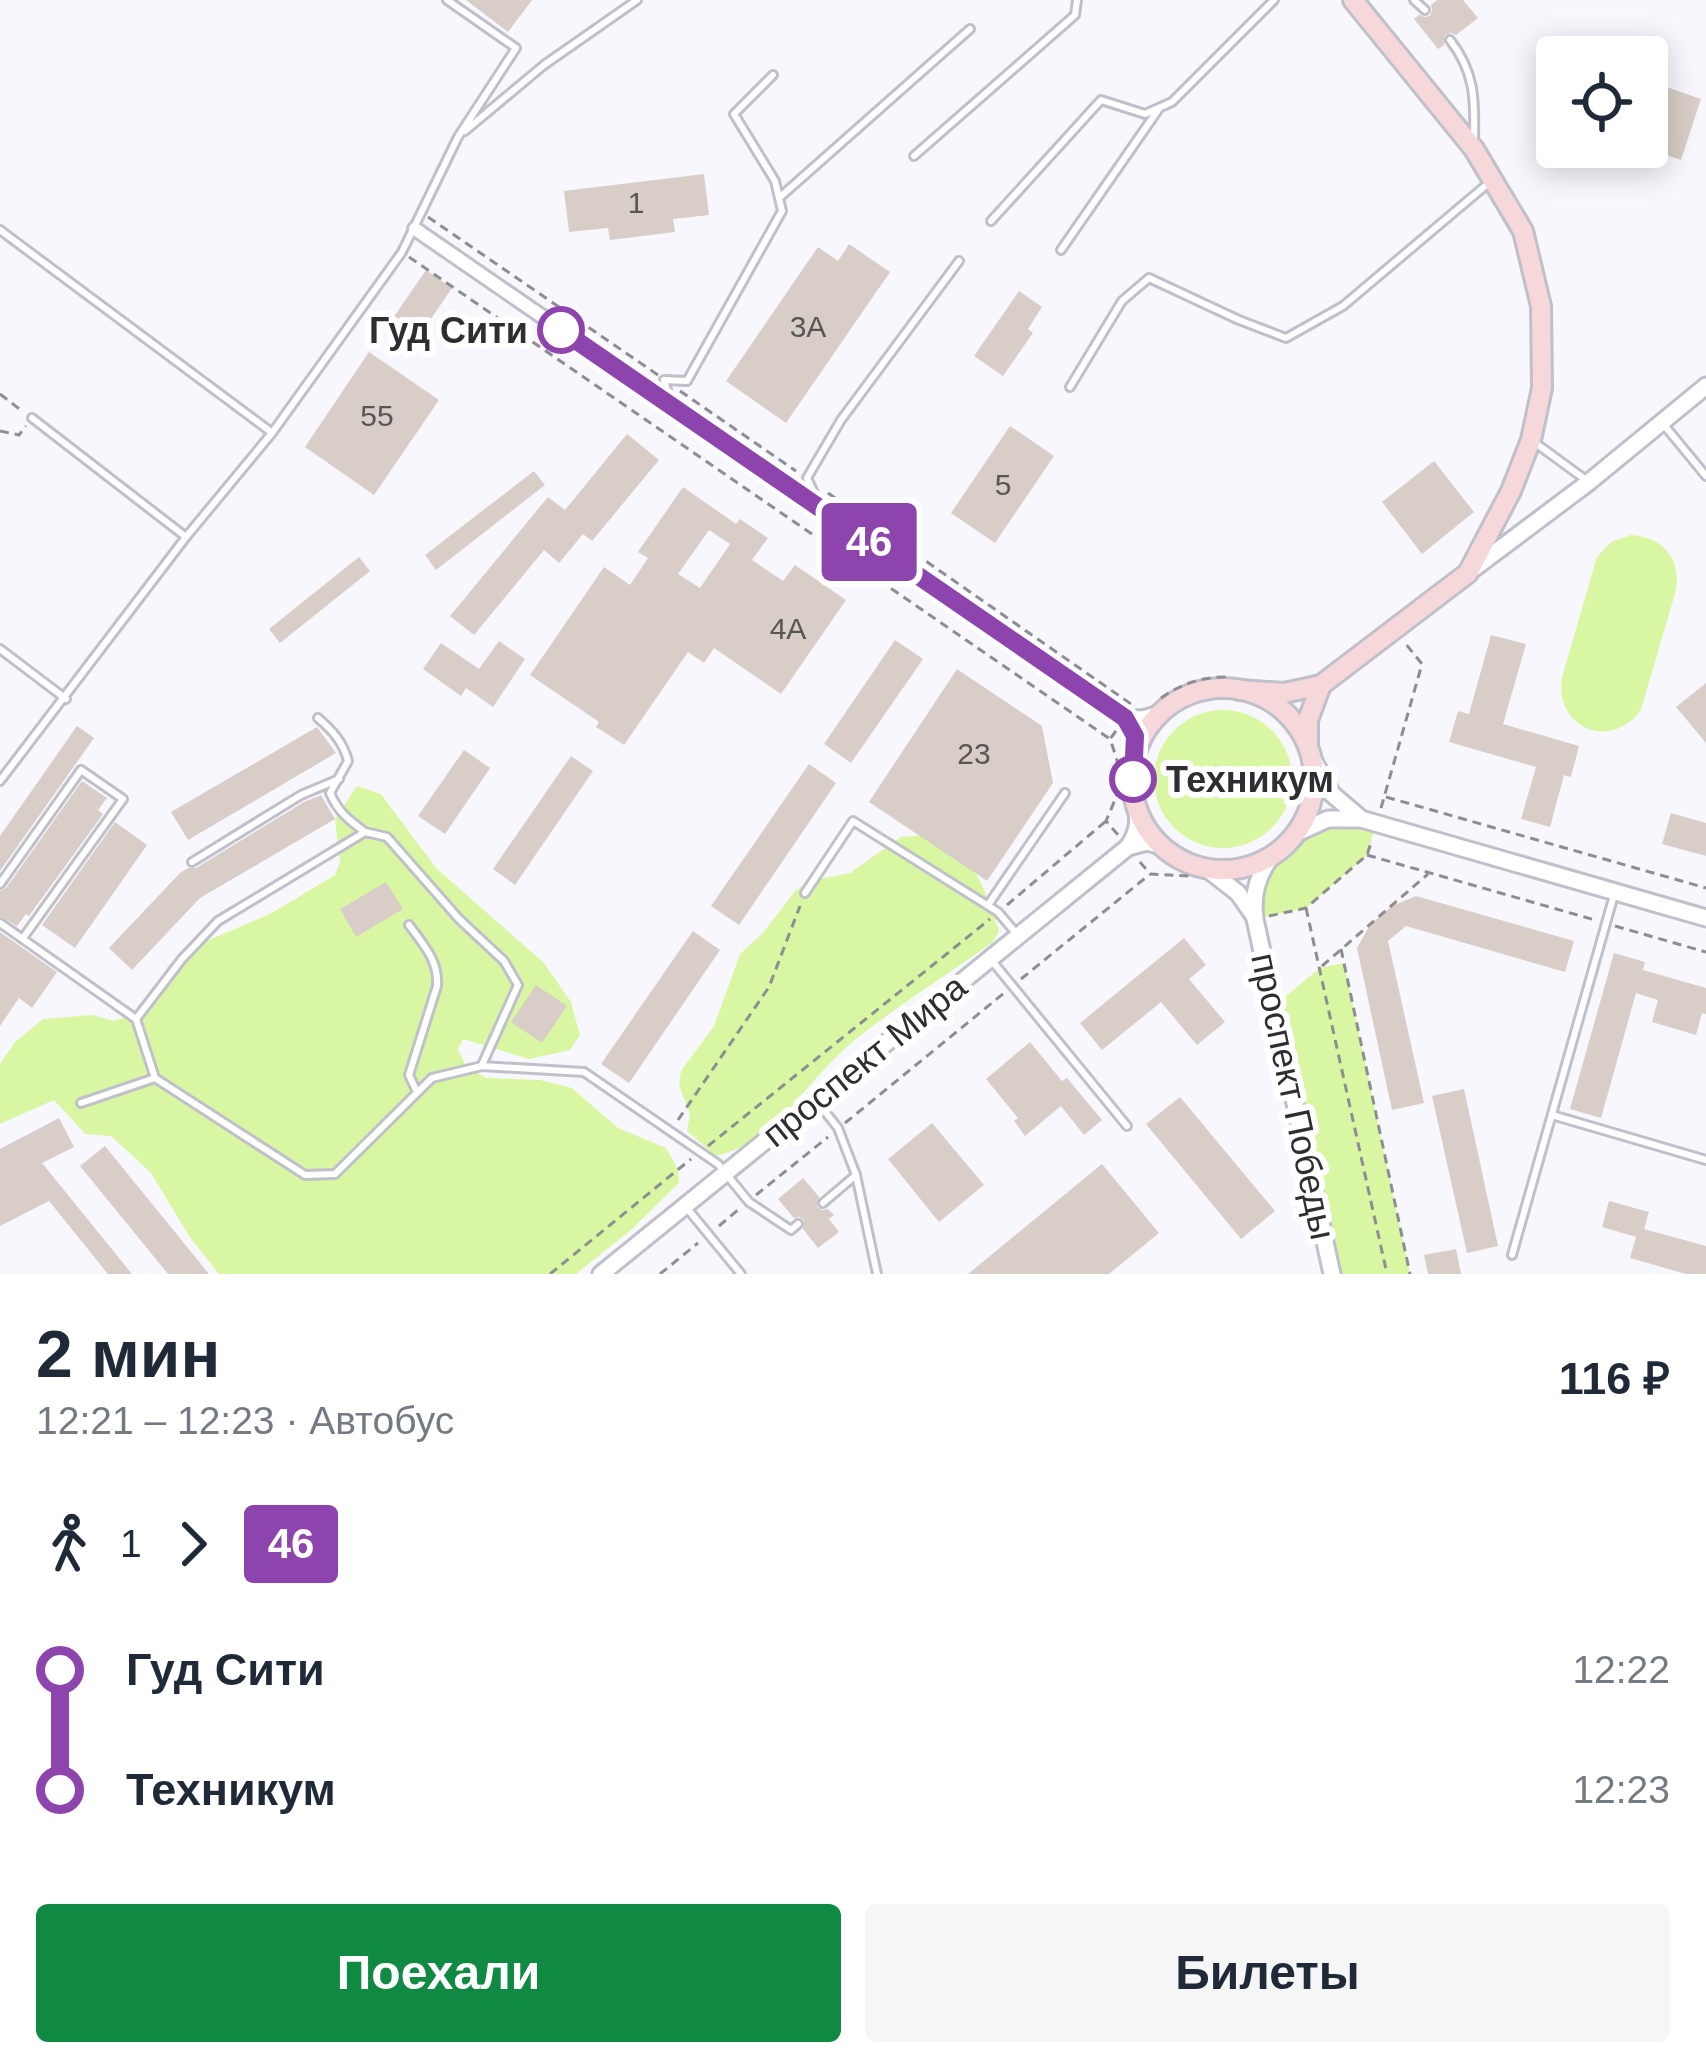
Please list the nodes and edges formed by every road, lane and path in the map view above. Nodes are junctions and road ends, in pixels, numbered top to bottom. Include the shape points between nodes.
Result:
1 (447, 0) edge
2 (638, 0) edge
3 (1077, 0) edge
4 (1274, 0) edge
5 (1353, 0) edge
6 (1414, 0) edge
7 (1425, 10) dead end
8 (970, 29) dead end
9 (1450, 40) dead end
10 (773, 75) dead end
11 (1160, 107) junction
12 (458, 137) junction
13 (1474, 149) junction
14 (914, 156) dead end
15 (1494, 179) junction
16 (779, 199) junction
17 (422, 213) junction
18 (991, 221) dead end
19 (415, 229) junction
20 (0, 230) edge
21 (1061, 250) dead end
22 (402, 252) junction
23 (959, 261) dead end
24 (1706, 373) edge
25 (664, 380) junction
26 (1070, 387) dead end
27 (1703, 388) edge
28 (0, 394) edge
29 (670, 405) junction
30 (32, 418) junction
31 (1662, 422) junction
32 (0, 430) edge
33 (272, 433) junction
34 (1531, 440) junction
35 (1706, 476) edge
36 (807, 478) junction
37 (1589, 482) junction
38 (821, 509) junction
39 (186, 537) junction
40 (1468, 572) junction
41 (0, 649) edge
42 (1422, 664) dead end
43 (1321, 685) junction
44 (1240, 690) junction
45 (1118, 693) dead end
46 (66, 699) junction
47 (1162, 712) junction
48 (318, 718) dead end
49 (1125, 718) junction
50 (1110, 740) dead end
51 (1136, 754) junction
52 (1310, 754) junction
53 (339, 778) junction
54 (0, 782) edge
55 (1065, 793) dead end
56 (1136, 804) junction
57 (1361, 819) junction
58 (1106, 821) dead end
59 (365, 832) junction
60 (1295, 834) junction
61 (1162, 846) junction
62 (1128, 847) junction
63 (1271, 856) junction
64 (192, 862) dead end
65 (1206, 868) junction
66 (1430, 873) junction
67 (1150, 874) dead end
68 (0, 884) edge
69 (1706, 889) edge
70 (1615, 892) junction
71 (805, 893) joint
72 (988, 905) junction
73 (1306, 908) junction
74 (998, 912) junction
75 (1706, 918) edge
76 (1255, 919) junction
77 (0, 922) edge
78 (1606, 924) junction
79 (409, 925) dead end
80 (1018, 935) junction
81 (23, 938) junction
82 (1341, 950) junction
83 (1706, 952) edge
84 (990, 958) junction
85 (1320, 968) junction
86 (1013, 986) junction
87 (136, 1019) junction
88 (482, 1066) junction
89 (155, 1078) junction
90 (418, 1092) junction
91 (815, 1100) junction
92 (82, 1103) dead end
93 (1552, 1115) junction
94 (1126, 1126) dead end
95 (838, 1128) junction
96 (670, 1132) junction
97 (700, 1152) junction
98 (1706, 1160) edge
99 (725, 1173) junction
100 (856, 1175) junction
101 (748, 1202) junction
102 (823, 1203) dead end
103 (685, 1206) junction
104 (798, 1223) dead end
105 (708, 1234) junction
106 (1512, 1255) dead end
107 (550, 1274) edge
108 (601, 1274) edge
109 (660, 1274) edge
110 (741, 1274) edge
111 (877, 1274) edge
112 (1332, 1274) edge
113 (1387, 1274) edge
114 (1410, 1274) edge

1 - 12 lane via 516,48
2 - 12 lane
3 - 14 lane via 1075,15
4 - 11 lane
5 - 13 main road
6 - 7 lane
8 - 16 lane
9 - 13 lane via 1475,98
10 - 16 lane via 734,114
11 - 18 lane via 1145,114 1101,100
11 - 21 lane
12 - 17 lane
13 - 15 main road
15 - 26 lane via 1342,306 1286,338 1149,278 1122,301
15 - 34 main road via 1523,231 1541,306 1542,388
16 - 25 lane via 782,212 686,382
17 - 19 lane
17 - 25 path
19 - 22 lane
19 - 29 street
20 - 33 lane
22 - 33 lane
22 - 50 path
23 - 36 lane
24 - 27 lane
25 - 29 lane
25 - 36 path
27 - 31 street
28 - 30 path
29 - 38 street
30 - 32 path via 19,435
30 - 39 lane
31 - 35 lane
31 - 37 street
33 - 39 lane
34 - 37 lane
34 - 40 main road
36 - 38 lane
36 - 45 path
37 - 40 street
38 - 49 street
39 - 46 lane
40 - 43 main road
41 - 46 lane
42 - 69 path via 1384,796
43 - 44 main road
43 - 52 main road via 1309,720
44 - 47 main road via 1190,694
44 - 52 main road via 1284,712
46 - 54 lane
47 - 49 street
47 - 51 main road
48 - 53 lane via 345,748
49 - 51 street
51 - 56 main road
52 - 57 street via 1331,794
52 - 60 main road via 1310,804
53 - 59 lane via 330,793 335,806
53 - 64 lane
55 - 72 lane
56 - 61 main road
56 - 62 street
57 - 60 street via 1328,819
57 - 70 street
58 - 74 path
59 - 87 lane via 218,921
59 - 88 lane via 386,837 518,985
60 - 63 main road
61 - 62 street
61 - 65 main road
62 - 80 street, проспект Мира
63 - 65 main road via 1240,868
63 - 76 street via 1256,883
65 - 76 street
66 - 73 path via 1367,855
66 - 78 path
66 - 82 path
67 - 86 path
68 - 81 lane via 81,770 123,799
70 - 75 street
70 - 78 lane
71 - 72 lane via 854,821
71 - 96 path via 769,987
72 - 74 lane
73 - 76 path
73 - 85 path
74 - 80 lane
74 - 97 path
76 - 112 street, проспект Победы
77 - 81 lane
78 - 83 path
78 - 93 lane
79 - 90 lane via 438,974 409,1075
80 - 84 street, проспект Мира
81 - 87 lane
82 - 85 path
82 - 114 path
84 - 86 lane
84 - 91 street, проспект Мира
85 - 113 path
86 - 94 lane
86 - 95 path
87 - 89 lane
88 - 90 lane via 432,1078
88 - 96 lane via 584,1072
89 - 90 lane via 305,1175 334,1174
89 - 92 lane
91 - 95 lane
91 - 99 street, проспект Мира
93 - 98 lane
93 - 106 lane
95 - 100 lane
95 - 101 path
96 - 97 lane
97 - 99 lane
97 - 107 path
99 - 101 lane
99 - 103 street, проспект Мира
100 - 102 lane
100 - 111 lane
101 - 104 lane via 790,1230
101 - 105 path
103 - 105 lane
103 - 108 street, проспект Мира
105 - 109 path
105 - 110 lane

